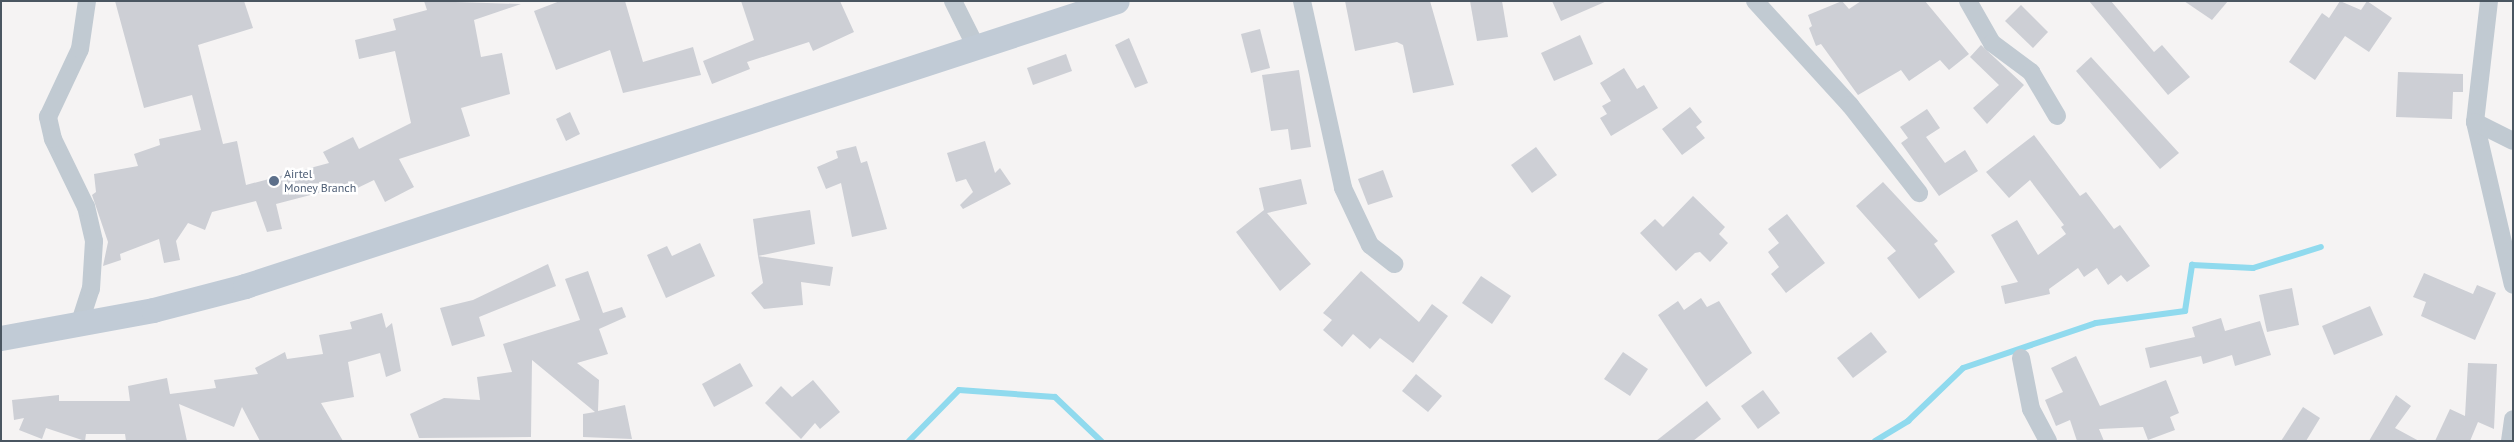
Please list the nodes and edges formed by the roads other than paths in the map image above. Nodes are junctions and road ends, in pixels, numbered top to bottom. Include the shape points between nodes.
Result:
1 (87, 1) edge
2 (953, 1) edge
3 (1118, 1) edge
4 (1302, 1) edge
5 (1755, 1) edge
6 (1968, 1) edge
7 (2489, 1) edge
8 (976, 47) junction
9 (2057, 116) dead end
10 (2475, 122) junction
11 (2513, 141) edge
12 (1919, 194) dead end
13 (1394, 264) dead end
14 (2513, 285) edge
15 (78, 325) junction
16 (1, 338) edge
17 (2022, 358) dead end
18 (2513, 419) edge
19 (2048, 441) edge
20 (2510, 441) edge

1 - 15 street via 80,49 48,117 53,139 86,207 94,241 92,289
2 - 8 street
3 - 8 main road
4 - 13 street via 1343,188 1370,245
5 - 12 street via 1850,105
6 - 9 street via 1992,42 2031,72
7 - 10 street
8 - 15 main road via 245,286
10 - 11 street
10 - 14 street
15 - 16 main road
17 - 19 street via 2031,409
18 - 20 street

